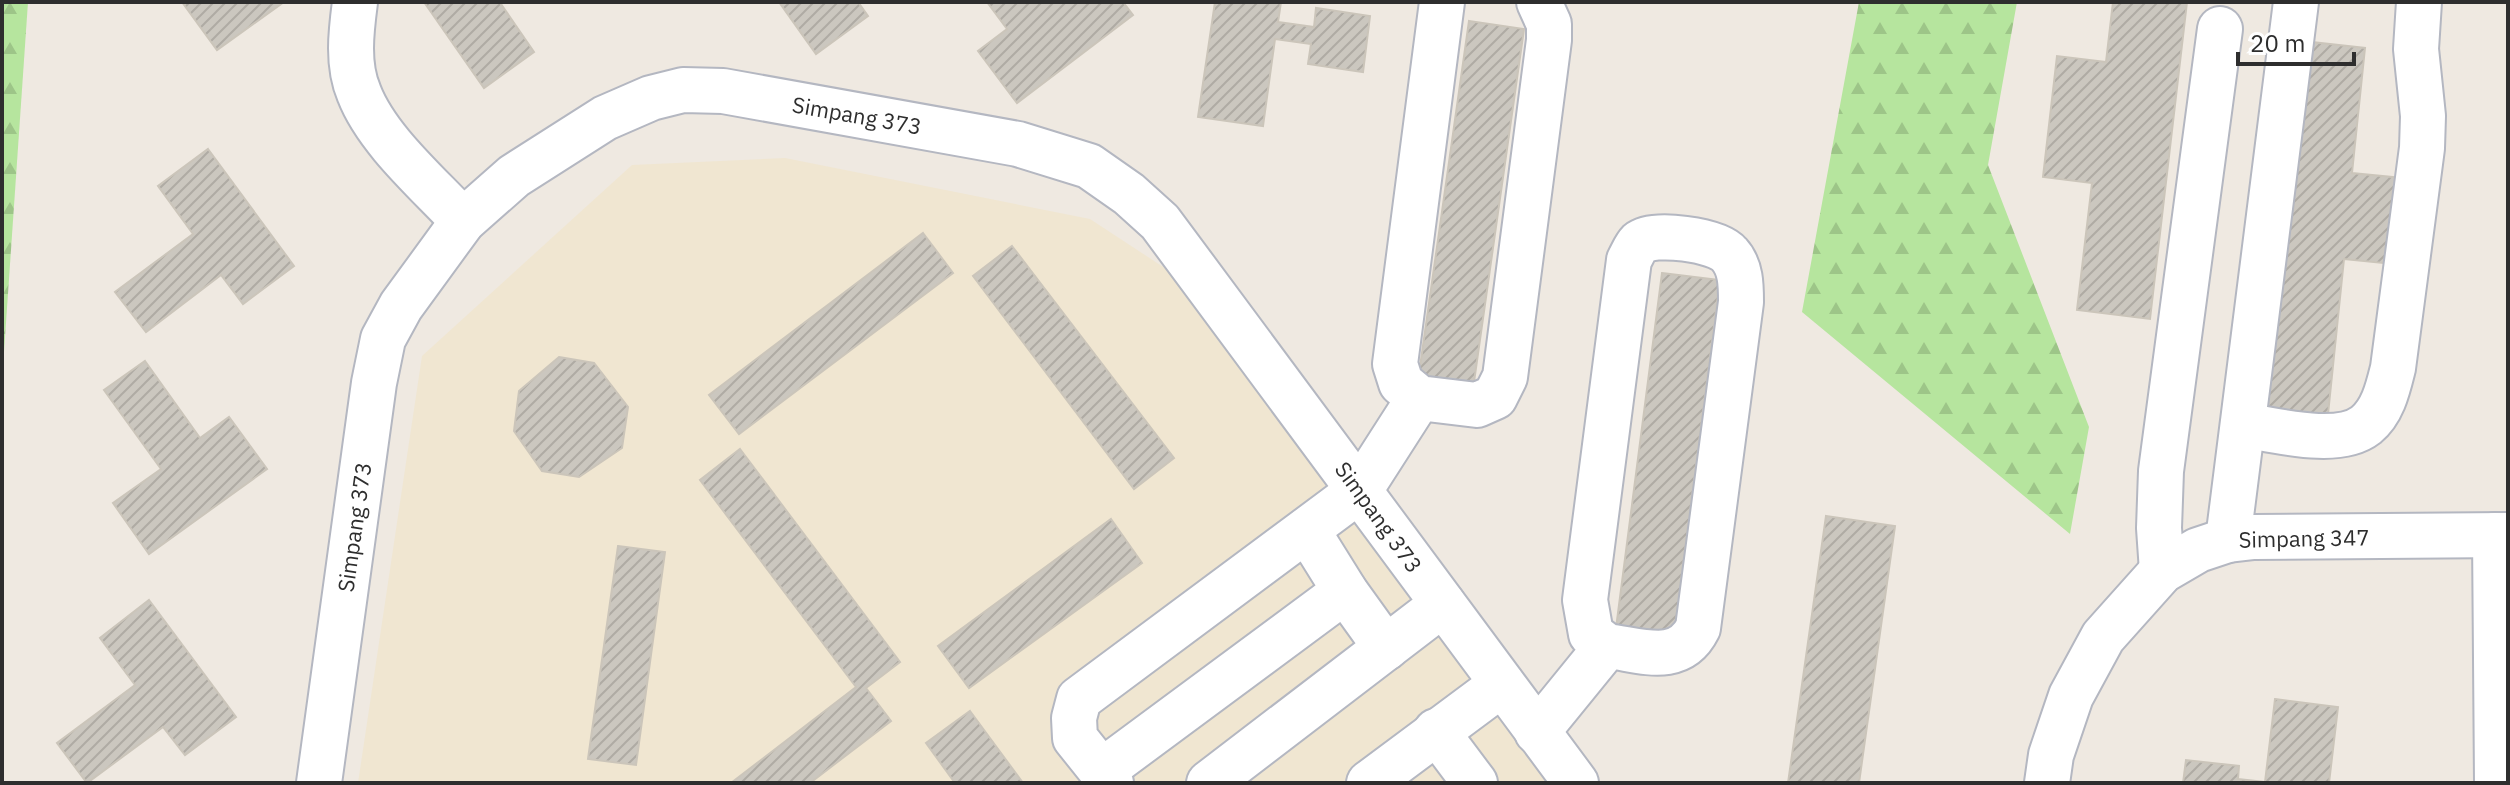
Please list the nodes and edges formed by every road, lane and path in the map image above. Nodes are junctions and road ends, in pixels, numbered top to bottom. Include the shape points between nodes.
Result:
1 (355, 2) edge
2 (1442, 2) edge
3 (1539, 2) edge
4 (2296, 2) edge
5 (2419, 2) edge
6 (2220, 29) dead end
7 (463, 221) junction
8 (1419, 398) junction
9 (2243, 425) junction
10 (1360, 490) junction
11 (1307, 530) junction
12 (2502, 535) edge
13 (2228, 540) junction
14 (2162, 571) junction
15 (1345, 591) junction
16 (1443, 604) junction
17 (1607, 646) junction
18 (1386, 648) junction
19 (1502, 684) junction
20 (1436, 731) junction
21 (1537, 732) junction
22 (1106, 777) edge
23 (319, 783) edge
24 (1209, 783) edge
25 (1369, 783) edge
26 (1475, 783) edge
27 (1576, 783) edge
28 (2047, 783) edge
29 (2497, 783) edge

1 - 7 street via 351,35 358,93 393,145
2 - 8 street via 1395,364 1401,383
3 - 8 street via 1549,24 1549,40 1505,377 1486,403
4 - 9 street
5 - 9 street via 2422,148 2385,397 2367,425 2349,434 2332,437
6 - 14 street via 2161,471
7 - 10 street, Simpang 373 via 514,176 605,118 683,90 723,91 1018,144 1089,166 1160,222
7 - 23 street, Simpang 373 via 383,339
8 - 10 street
9 - 13 street
10 - 11 street
10 - 16 street, Simpang 373
11 - 15 street
11 - 22 street via 1079,699 1075,738
12 - 13 street, Simpang 347
12 - 29 street
13 - 14 street, Simpang 347
14 - 28 street, Simpang 347 via 2103,637 2071,696
15 - 18 street
15 - 22 street
16 - 18 street
16 - 19 street, Simpang 373
17 - 17 street via 1673,653 1698,628 1741,302 1736,265 1721,247 1654,237 1639,244 1629,260 1585,600 1591,634
17 - 21 street
18 - 24 street
19 - 20 street
19 - 21 street, Simpang 373
20 - 25 street
20 - 26 street
21 - 27 street, Simpang 373

